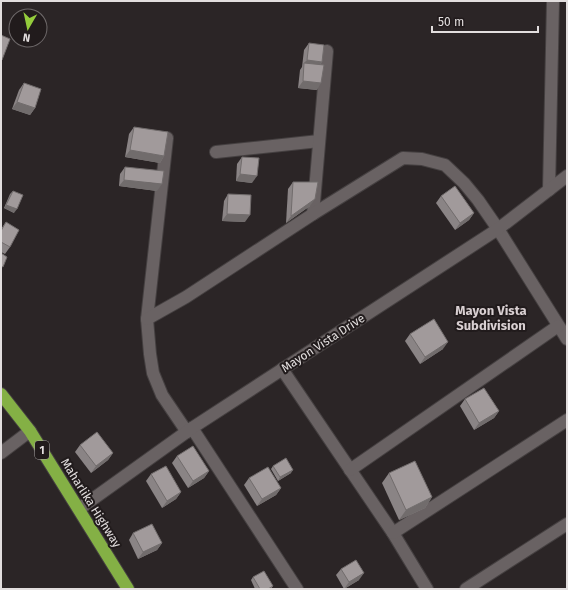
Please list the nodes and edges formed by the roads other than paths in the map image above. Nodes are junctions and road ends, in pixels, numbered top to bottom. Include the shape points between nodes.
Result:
1 (553, 1) edge
2 (327, 51) dead end
3 (167, 138) edge
4 (319, 141) junction
5 (216, 152) dead end
6 (567, 176) edge
7 (549, 190) junction
8 (313, 214) junction
9 (498, 229) junction
10 (147, 319) junction
11 (558, 326) junction
12 (567, 340) edge
13 (282, 369) junction
14 (1, 394) edge
15 (567, 420) edge
16 (189, 430) junction
17 (30, 431) junction
18 (1, 452) edge
19 (350, 470) junction
20 (79, 509) junction
21 (567, 524) edge
22 (392, 533) junction
23 (128, 589) edge
24 (297, 589) edge
25 (427, 589) edge
26 (466, 589) edge

1 - 7 street
2 - 4 street
3 - 10 street
4 - 5 street
4 - 8 street
6 - 7 street, Mayon Vista Drive
7 - 9 street, Mayon Vista Drive
8 - 9 street via 403,158 422,159 445,165 464,182
8 - 10 street via 186,297
9 - 11 street
9 - 13 street, Mayon Vista Drive
10 - 16 street via 153,372 162,395
11 - 12 street
11 - 19 street
13 - 16 street, Mayon Vista Drive
13 - 19 street
14 - 17 highway, Maharlika Highway / 1
15 - 22 street
16 - 20 street, Mayon Vista Drive
16 - 24 street
17 - 18 street
17 - 20 highway, Maharlika Highway / 1
19 - 22 street
20 - 23 highway, Maharlika Highway / 1
21 - 26 street
22 - 25 street

